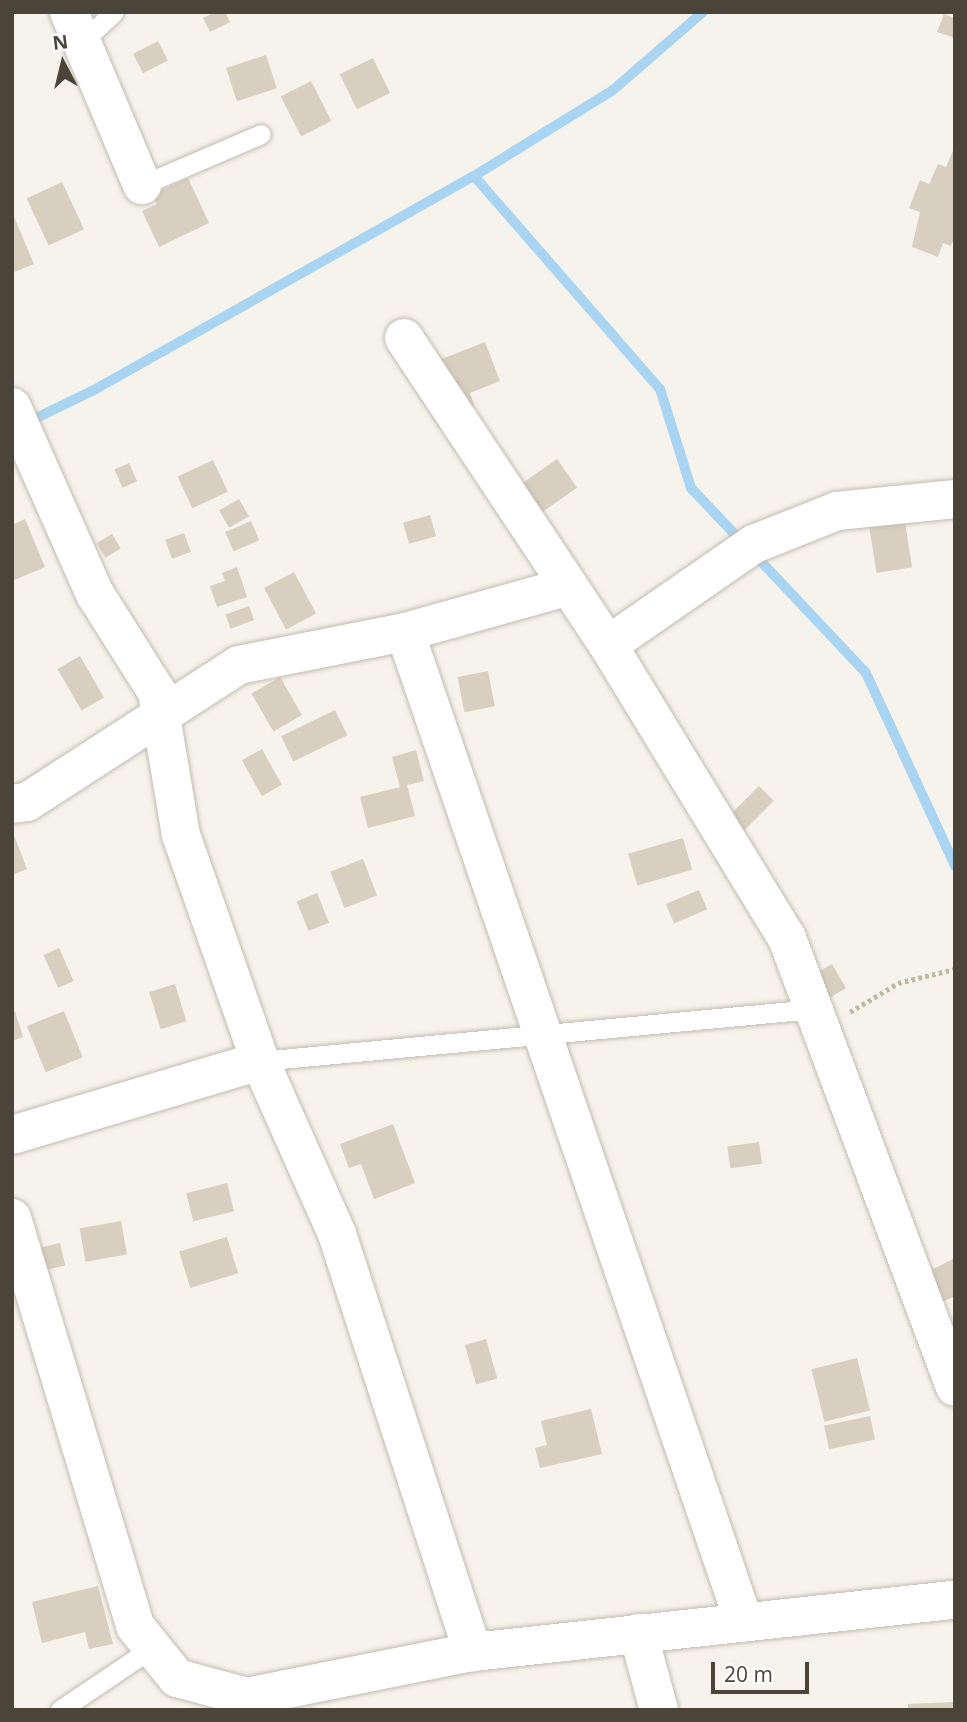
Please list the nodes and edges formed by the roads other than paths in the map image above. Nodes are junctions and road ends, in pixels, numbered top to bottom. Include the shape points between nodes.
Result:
1 (114, 12) edge
2 (76, 27) edge
3 (261, 134) dead end
4 (142, 186) joint
5 (404, 338) dead end
6 (12, 407) edge
7 (955, 499) edge
8 (566, 587) junction
9 (405, 632) junction
10 (608, 646) junction
11 (161, 719) junction
12 (12, 804) edge
13 (817, 1020) junction
14 (542, 1035) junction
15 (260, 1061) junction
16 (12, 1135) edge
17 (12, 1218) edge
18 (955, 1387) edge
19 (955, 1600) edge
20 (744, 1622) junction
21 (638, 1633) junction
22 (152, 1647) junction
23 (473, 1652) junction
24 (336, 1696) edge
25 (60, 1710) edge
26 (659, 1710) edge

1 - 2 lane
2 - 4 street
3 - 4 lane
5 - 8 street
6 - 11 street via 95,594 157,692
7 - 10 street via 837,511 747,550
8 - 9 street
8 - 10 street
9 - 11 street via 239,665
9 - 14 street
10 - 13 street via 787,937
11 - 12 street via 27,802
11 - 15 street via 181,835
13 - 14 lane
13 - 18 street
14 - 15 lane
14 - 20 street
15 - 16 street
15 - 23 street via 337,1234
17 - 22 street via 135,1626
19 - 20 street
20 - 21 street
21 - 23 street
21 - 26 street
22 - 24 street via 177,1678 247,1697
22 - 25 lane
23 - 24 street

